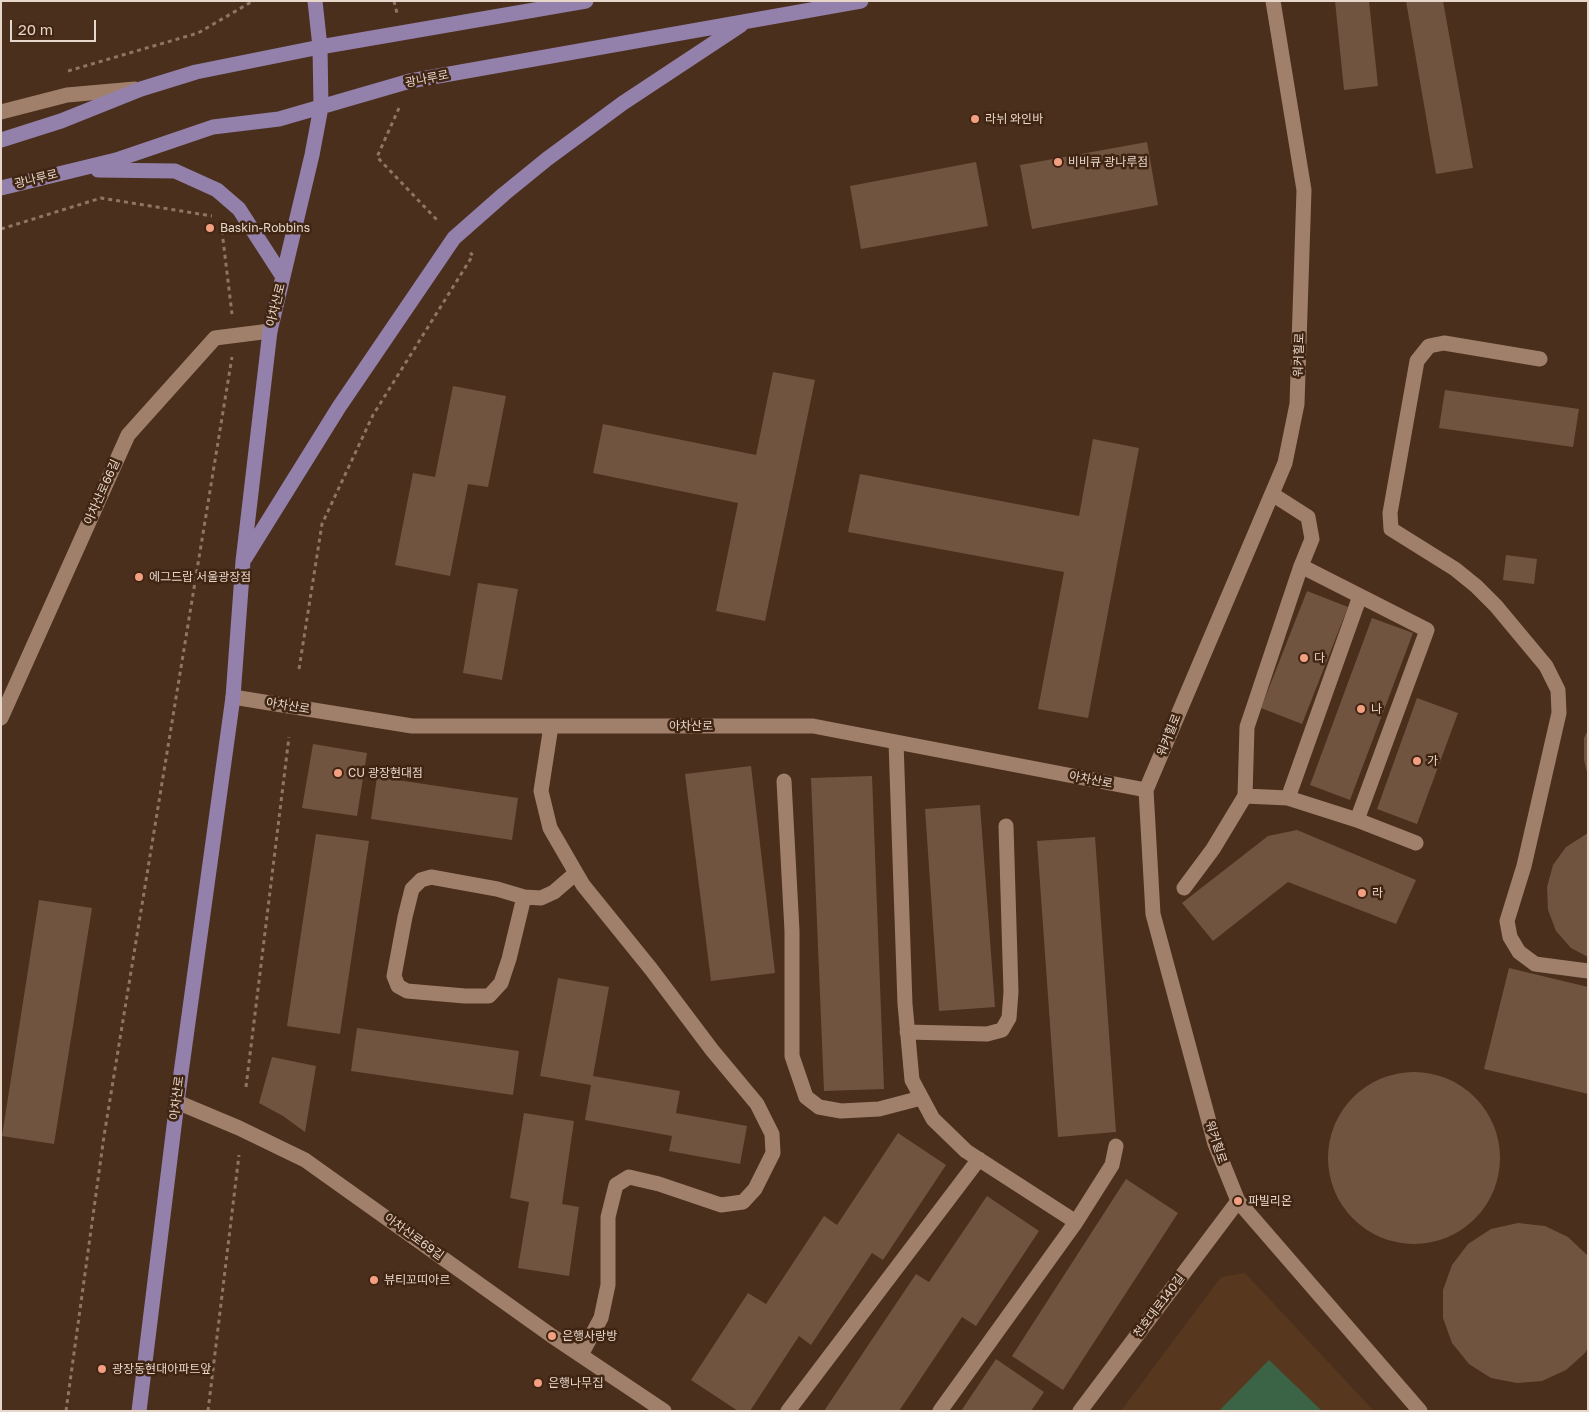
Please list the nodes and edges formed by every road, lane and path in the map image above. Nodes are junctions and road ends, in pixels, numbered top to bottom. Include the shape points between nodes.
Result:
1 (253, 1) edge
2 (315, 1) edge
3 (586, 1) edge
4 (861, 1) edge
5 (1272, 1) edge
6 (745, 22) junction
7 (320, 47) junction
8 (67, 71) dead end
9 (141, 89) junction
10 (321, 107) junction
11 (1, 112) edge
12 (1, 140) edge
13 (377, 156) dead end
14 (72, 170) junction
15 (18, 183) junction
16 (1, 188) edge
17 (1, 196) edge
18 (1, 229) edge
19 (454, 238) junction
20 (283, 277) junction
21 (270, 331) junction
22 (235, 336) junction
23 (1540, 359) dead end
24 (1272, 494) junction
25 (243, 561) junction
26 (1301, 566) junction
27 (1360, 596) junction
28 (299, 669) dead end
29 (233, 697) junction
30 (1, 718) edge
31 (551, 726) junction
32 (289, 737) dead end
33 (896, 742) junction
34 (784, 782) dead end
35 (1146, 790) junction
36 (1246, 796) junction
37 (1288, 798) junction
38 (1357, 820) junction
39 (1006, 826) dead end
40 (1416, 842) dead end
41 (576, 873) junction
42 (1184, 888) dead end
43 (524, 897) junction
44 (1588, 971) edge
45 (907, 1032) junction
46 (246, 1086) dead end
47 (921, 1098) junction
48 (176, 1102) junction
49 (1116, 1146) dead end
50 (239, 1155) dead end
51 (979, 1159) junction
52 (1238, 1201) junction
53 (1076, 1222) junction
54 (580, 1355) junction
55 (66, 1411) edge
56 (139, 1411) edge
57 (208, 1411) edge
58 (664, 1411) edge
59 (788, 1411) edge
60 (940, 1411) edge
61 (1080, 1411) edge
62 (1420, 1411) edge

1 - 8 path via 198,33
2 - 7 main road, 아차산로
3 - 7 main road
4 - 6 main road, 광나루로
5 - 24 street, 워커힐로 via 1304,190 1297,404 1285,463
6 - 10 main road, 광나루로 via 410,81
6 - 19 main road via 547,159
7 - 9 main road via 196,72
7 - 10 main road, 아차산로
9 - 11 street via 67,95
9 - 12 main road via 61,121
10 - 14 main road, 광나루로 via 279,119 213,127 116,160
10 - 20 main road, 아차산로
13 - 19 path
14 - 15 main road, 광나루로
14 - 20 main road via 175,171 216,190 239,209
15 - 16 main road, 광나루로
15 - 17 street
18 - 22 path via 100,198 220,217
19 - 25 main road via 339,407
19 - 28 path via 473,255 373,415 322,524
20 - 21 main road, 아차산로
21 - 22 street, 아차산로66길
21 - 25 main road, 아차산로
22 - 30 street, 아차산로66길 via 215,338 128,435
22 - 55 path via 104,1136
23 - 44 street via 1444,343 1429,346 1417,361 1390,513 1391,529 1476,586 1546,666 1558,690 1559,713 1524,866 1507,921 1510,937 1519,952 1535,964
24 - 26 street via 1308,517 1312,540
24 - 35 street, 워커힐로
25 - 29 main road, 아차산로
26 - 27 street
26 - 36 street via 1247,727
27 - 37 street
27 - 38 street via 1427,630
29 - 31 street, 아차산로 via 412,726
29 - 48 main road, 아차산로
31 - 33 street, 아차산로 via 813,726
31 - 41 street via 541,792 550,828
32 - 46 path
33 - 35 street, 아차산로
33 - 45 street
34 - 47 street via 792,931 792,1056 806,1097 819,1107 841,1111 879,1109
35 - 52 street, 워커힐로 via 1153,914 1214,1144
36 - 37 street
36 - 42 street
37 - 38 street
38 - 40 street
39 - 45 street via 1010,1018 1002,1030 987,1034
41 - 43 street via 542,898
41 - 54 street via 757,1104 772,1134 773,1153 755,1189 743,1202 721,1204 629,1177 616,1184 608,1217 608,1285 601,1318
43 - 43 street via 431,877 421,880 412,889 405,916 394,976 398,986 407,991 489,996 501,983
45 - 47 street via 912,1080
47 - 51 street via 933,1119
48 - 54 street, 아차산로69길 via 305,1160
48 - 56 main road, 아차산로
49 - 53 street via 1112,1165
50 - 57 path
51 - 53 street
51 - 59 street
52 - 61 street, 천호대로140길
52 - 62 street, 워커힐로
53 - 60 street
54 - 58 street, 아차산로69길

